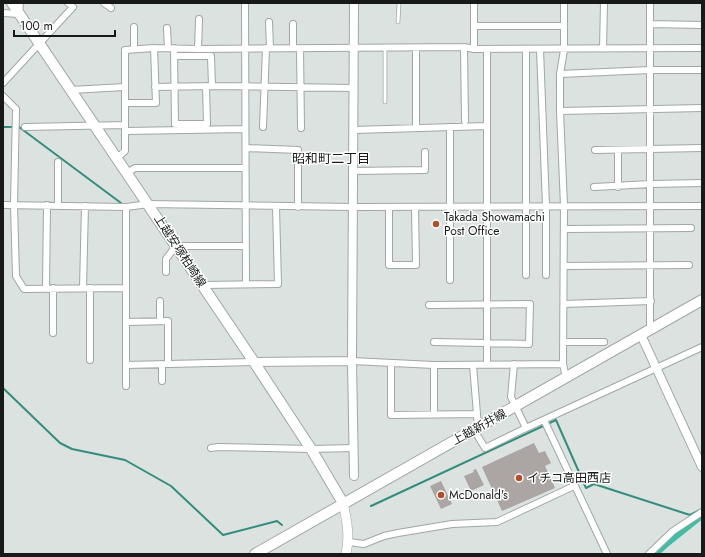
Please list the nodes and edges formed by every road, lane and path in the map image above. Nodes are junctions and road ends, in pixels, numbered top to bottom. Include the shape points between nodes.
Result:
1 (12, 3) edge
2 (20, 3) edge
3 (68, 3) edge
4 (104, 3) edge
5 (245, 3) edge
6 (354, 3) edge
7 (399, 3) edge
8 (474, 3) edge
9 (564, 3) edge
10 (604, 3) edge
11 (650, 3) edge
12 (111, 8) dead end
13 (3, 13) edge
14 (18, 14) junction
15 (199, 19) dead end
16 (269, 22) dead end
17 (398, 22) dead end
18 (293, 24) dead end
19 (650, 24) junction
20 (702, 25) edge
21 (474, 26) junction
22 (564, 26) junction
23 (134, 27) dead end
24 (167, 28) dead end
25 (40, 43) junction
26 (464, 47) junction
27 (154, 48) junction
28 (171, 48) junction
29 (246, 48) junction
30 (268, 48) junction
31 (293, 48) junction
32 (354, 48) junction
33 (416, 48) junction
34 (650, 48) junction
35 (702, 48) edge
36 (134, 49) junction
37 (300, 49) junction
38 (385, 49) junction
39 (474, 49) junction
40 (487, 49) junction
41 (526, 49) junction
42 (540, 49) junction
43 (603, 49) junction
44 (198, 50) junction
45 (564, 50) junction
46 (174, 56) junction
47 (650, 70) junction
48 (702, 70) edge
49 (560, 74) junction
50 (3, 82) edge
51 (209, 86) junction
52 (246, 86) junction
53 (265, 86) junction
54 (301, 86) junction
55 (125, 87) junction
56 (155, 87) junction
57 (175, 87) junction
58 (353, 88) junction
59 (71, 90) junction
60 (3, 96) edge
61 (385, 102) dead end
62 (126, 103) junction
63 (651, 108) junction
64 (702, 108) edge
65 (560, 111) junction
66 (465, 121) dead end
67 (94, 125) junction
68 (487, 126) junction
69 (25, 127) dead end
70 (262, 127) dead end
71 (450, 127) junction
72 (126, 128) junction
73 (300, 128) dead end
74 (416, 128) junction
75 (245, 129) junction
76 (354, 130) junction
77 (246, 148) junction
78 (651, 148) junction
79 (702, 148) edge
80 (595, 150) dead end
81 (618, 150) junction
82 (425, 152) dead end
83 (117, 158) junction
84 (58, 162) dead end
85 (245, 168) junction
86 (353, 171) junction
87 (127, 173) junction
88 (651, 184) junction
89 (702, 184) edge
90 (594, 187) dead end
91 (618, 187) junction
92 (149, 204) junction
93 (3, 205) edge
94 (14, 205) junction
95 (47, 205) junction
96 (58, 205) junction
97 (85, 206) junction
98 (246, 206) junction
99 (449, 206) junction
100 (488, 206) junction
101 (527, 206) junction
102 (546, 206) junction
103 (564, 206) junction
104 (650, 206) junction
105 (702, 206) edge
106 (126, 207) junction
107 (276, 207) junction
108 (298, 207) junction
109 (353, 207) junction
110 (389, 207) junction
111 (415, 207) junction
112 (650, 227) junction
113 (564, 228) junction
114 (691, 228) dead end
115 (176, 246) junction
116 (246, 246) junction
117 (650, 264) junction
118 (689, 264) dead end
119 (564, 266) junction
120 (166, 272) dead end
121 (526, 275) dead end
122 (546, 276) dead end
123 (450, 280) dead end
124 (246, 284) junction
125 (202, 286) junction
126 (50, 288) junction
127 (87, 288) junction
128 (126, 288) junction
129 (702, 300) edge
130 (160, 301) dead end
131 (651, 301) junction
132 (488, 304) junction
133 (564, 304) junction
134 (429, 305) dead end
135 (160, 321) junction
136 (127, 322) junction
137 (650, 329) junction
138 (53, 333) dead end
139 (641, 335) junction
140 (434, 342) dead end
141 (563, 342) junction
142 (604, 342) dead end
143 (488, 343) junction
144 (702, 347) edge
145 (90, 360) dead end
146 (352, 361) junction
147 (254, 362) junction
148 (165, 364) junction
149 (391, 364) junction
150 (473, 364) junction
151 (487, 364) junction
152 (514, 364) junction
153 (563, 364) junction
154 (126, 365) junction
155 (434, 365) junction
156 (656, 368) junction
157 (566, 378) junction
158 (162, 381) dead end
159 (126, 386) dead end
160 (515, 407) junction
161 (434, 414) junction
162 (477, 414) junction
163 (544, 420) junction
164 (526, 428) junction
165 (476, 429) junction
166 (211, 448) dead end
167 (354, 448) junction
168 (311, 449) junction
169 (702, 467) edge
170 (354, 476) dead end
171 (574, 486) junction
172 (343, 503) junction
173 (702, 512) edge
174 (349, 542) junction
175 (255, 554) edge
176 (346, 554) edge
177 (607, 554) edge
178 (650, 554) edge

1 - 14 main road, 上越安塚柏崎線
2 - 14 street
3 - 25 street via 73,7
4 - 12 street
5 - 29 street
6 - 32 street
7 - 17 lane
8 - 21 street
9 - 22 street
10 - 43 street
11 - 19 street
13 - 14 street
14 - 25 main road, 上越安塚柏崎線
15 - 44 street
16 - 30 street
18 - 31 street
19 - 20 street
19 - 34 street
21 - 22 street
21 - 39 street
22 - 45 street
23 - 36 street
24 - 28 street
25 - 50 street
25 - 59 main road, 上越安塚柏崎線
26 - 33 street
26 - 39 street
26 - 66 street
27 - 28 street
27 - 36 street
27 - 56 street
28 - 44 street
28 - 46 street
29 - 30 street
29 - 44 street
29 - 52 street
30 - 31 street
30 - 53 street
31 - 37 street
32 - 37 street
32 - 38 street
32 - 58 street
33 - 38 street
33 - 74 street
34 - 35 street
34 - 43 street
34 - 47 street
36 - 55 street via 125,50
37 - 54 street
38 - 61 lane
39 - 40 street
40 - 41 street
40 - 68 street
41 - 42 street
41 - 101 street
42 - 45 street
42 - 102 street
43 - 45 street
45 - 49 street
46 - 51 street via 211,56
46 - 57 street
47 - 48 street
47 - 49 street
47 - 63 street
49 - 65 street
51 - 52 street
51 - 57 street
51 - 57 street via 206,124 175,124
52 - 53 street
52 - 75 street
53 - 54 street
53 - 70 street
54 - 58 street
54 - 73 street
55 - 59 street
55 - 62 street
56 - 57 street
56 - 62 street via 156,103
58 - 76 street
59 - 67 main road, 上越安塚柏崎線
60 - 94 street via 16,109
62 - 72 street
63 - 64 street
63 - 65 street
63 - 78 street
65 - 103 street
67 - 69 street
67 - 72 street
67 - 83 main road, 上越安塚柏崎線
68 - 71 street
68 - 100 street
71 - 74 street
71 - 99 street
72 - 75 street
72 - 83 street via 125,151
74 - 76 street
75 - 77 street
76 - 86 street
77 - 85 street
77 - 108 street via 298,146
78 - 79 street
78 - 81 street
78 - 88 street
80 - 81 street
81 - 91 street
82 - 86 street via 425,170
83 - 87 main road, 上越安塚柏崎線
84 - 96 street
85 - 87 street via 135,168
85 - 98 street
86 - 109 street
87 - 92 main road, 上越安塚柏崎線
88 - 89 street
88 - 91 street
88 - 104 street
90 - 91 street
92 - 98 street
92 - 106 street
92 - 115 main road, 上越安塚柏崎線
93 - 94 street
94 - 95 street
94 - 126 street via 16,276 24,289
95 - 96 street
95 - 126 street
96 - 97 street
97 - 106 street
97 - 127 street
98 - 107 street
98 - 116 street
99 - 100 street
99 - 111 street
99 - 123 street
100 - 101 street
100 - 132 street
101 - 102 street
101 - 121 street
102 - 103 street
102 - 122 street
103 - 104 street
103 - 113 street
104 - 105 street
104 - 112 street
106 - 128 street
107 - 108 street
107 - 124 street via 278,284
108 - 109 street
109 - 110 street
109 - 146 street
110 - 111 street
110 - 111 street via 389,265 416,265
112 - 113 street
112 - 114 street
112 - 117 street
113 - 119 street
115 - 116 street
115 - 120 street via 166,258
115 - 125 main road, 上越安塚柏崎線
116 - 124 street
117 - 118 street
117 - 119 street
117 - 131 street
119 - 133 street
124 - 125 street
125 - 147 main road, 上越安塚柏崎線
126 - 127 street
126 - 138 street
127 - 128 street
127 - 145 street
128 - 136 street
129 - 137 main road, 上越新井線
130 - 135 street
131 - 133 street
131 - 137 street
132 - 134 street
132 - 143 street
132 - 143 street via 530,304 530,344
133 - 141 street
135 - 136 street
135 - 148 street via 168,321
136 - 154 street
137 - 139 main road, 上越新井線
139 - 156 street
139 - 157 main road, 上越新井線
140 - 143 street
141 - 142 street
141 - 153 street
143 - 151 street
144 - 156 street
146 - 147 street
146 - 149 street
146 - 167 street
147 - 148 street
147 - 168 main road, 上越安塚柏崎線
148 - 154 street
148 - 158 street
149 - 155 street
149 - 161 street via 391,415
150 - 151 street
150 - 155 street
150 - 162 street
151 - 152 street
152 - 153 street
152 - 160 street via 511,397
153 - 157 street
154 - 159 street
155 - 161 street
156 - 163 street
156 - 169 street
157 - 160 main road, 上越新井線
160 - 164 street
160 - 165 main road, 上越新井線
161 - 162 street
162 - 165 street
163 - 164 street
163 - 171 street
164 - 165 street via 485,448
165 - 172 main road, 上越新井線
166 - 168 street
167 - 168 street
167 - 170 street
168 - 172 main road, 上越安塚柏崎線
171 - 174 street via 497,522 452,524 384,536 364,544
171 - 177 street
172 - 174 main road
172 - 175 main road, 上越新井線
173 - 178 street via 673,531
174 - 176 main road

